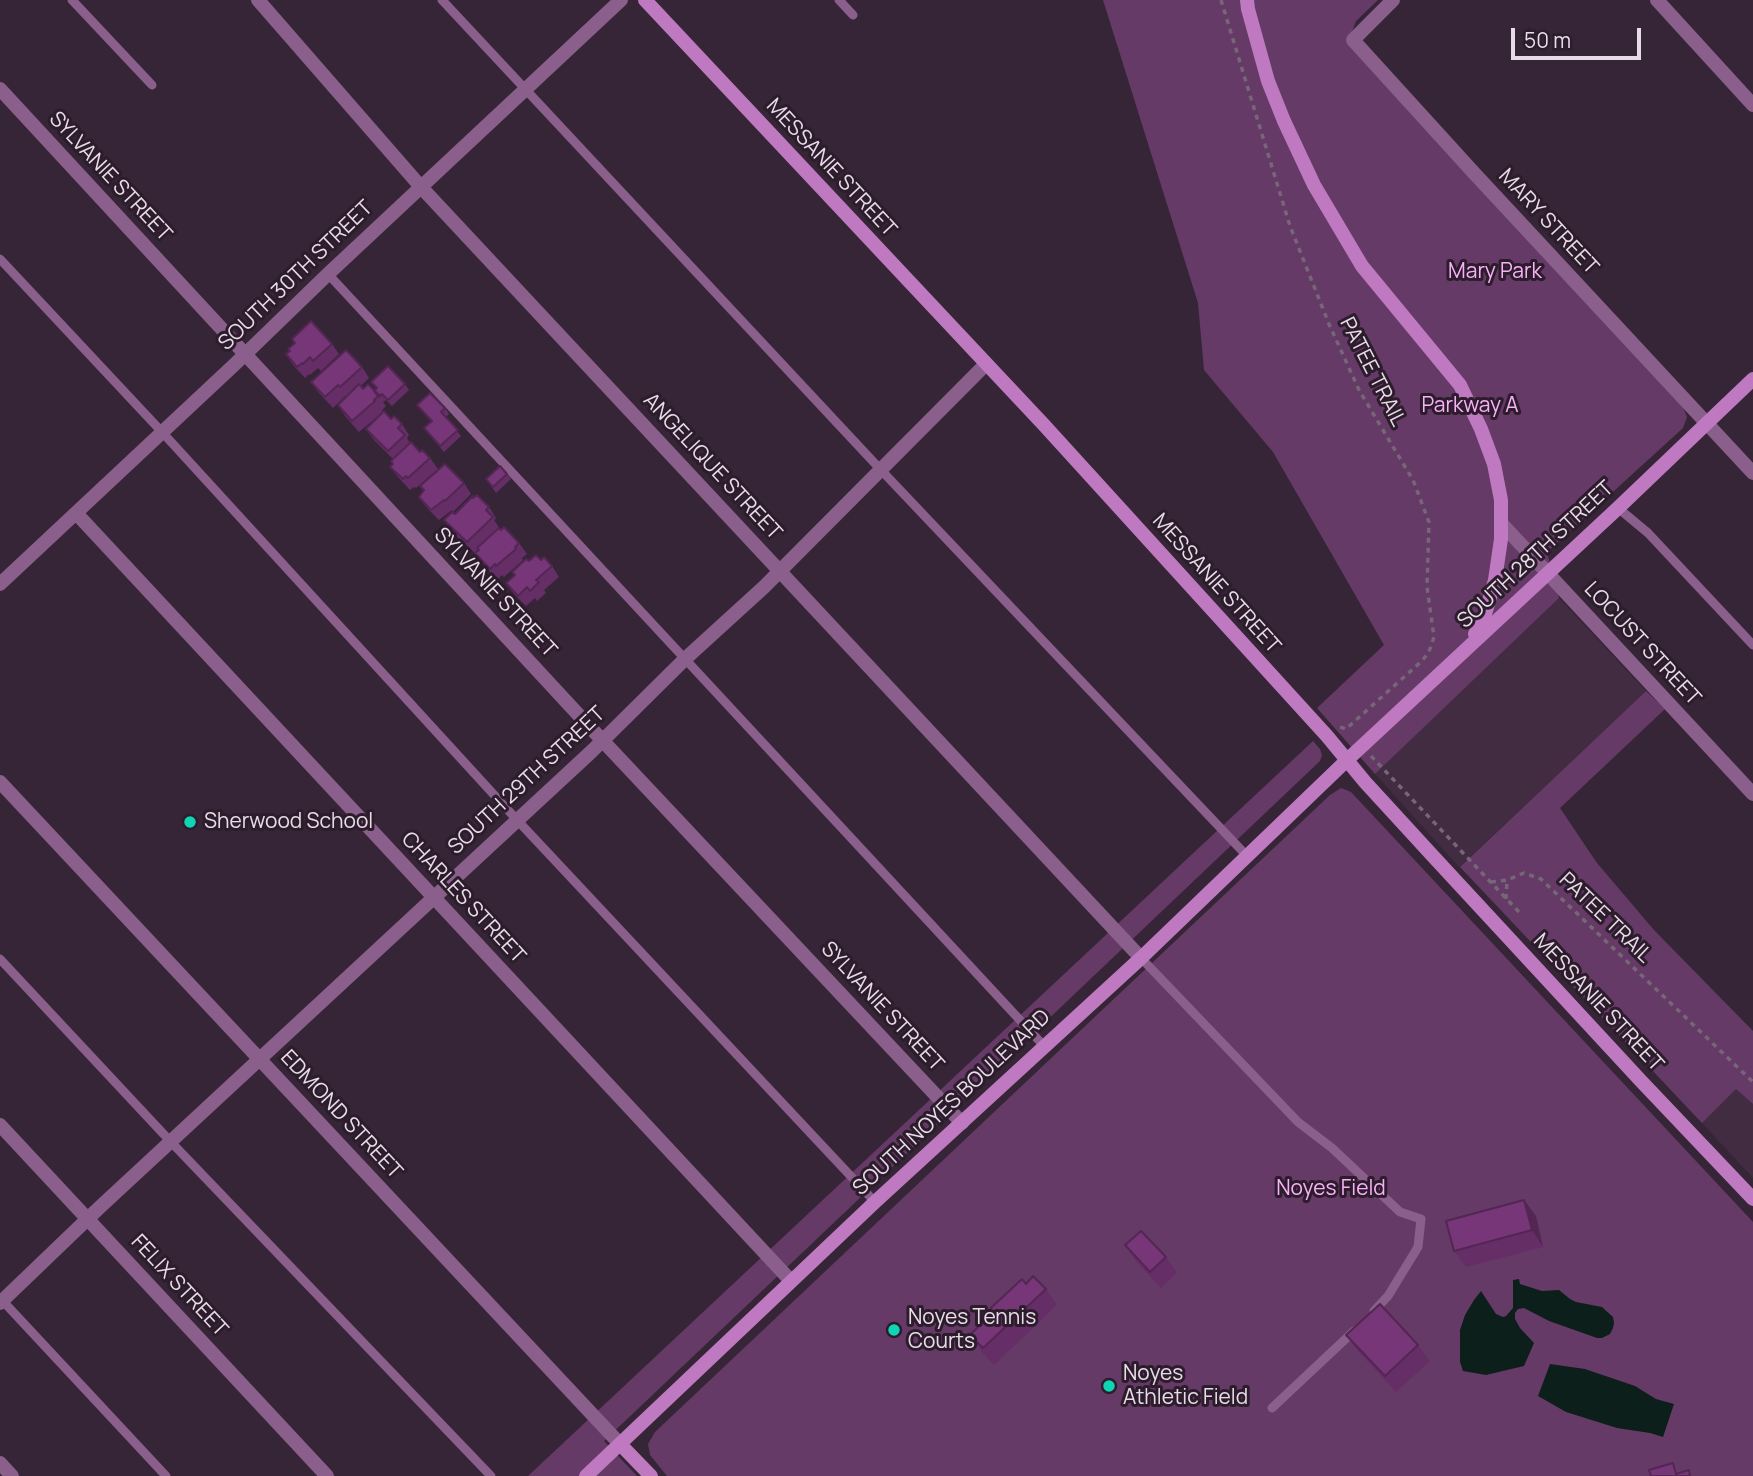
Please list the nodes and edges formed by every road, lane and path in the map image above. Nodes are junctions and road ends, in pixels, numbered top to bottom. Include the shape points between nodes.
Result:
1 (72, 0) edge
2 (258, 0) edge
3 (442, 0) edge
4 (621, 0) edge
5 (645, 0) edge
6 (839, 0) edge
7 (1221, 0) edge
8 (1247, 0) edge
9 (1393, 0) edge
10 (1657, 0) edge
11 (853, 15) dead end
12 (152, 85) dead end
13 (0, 89) edge
14 (526, 90) junction
15 (1753, 105) edge
16 (421, 187) junction
17 (0, 259) edge
18 (328, 274) junction
19 (245, 354) junction
20 (986, 364) junction
21 (1753, 379) edge
22 (1707, 423) junction
23 (162, 432) junction
24 (881, 470) junction
25 (1753, 473) edge
26 (1618, 508) junction
27 (76, 513) junction
28 (1501, 523) junction
29 (780, 570) junction
30 (1548, 573) junction
31 (0, 584) edge
32 (1753, 645) edge
33 (1463, 653) junction
34 (685, 659) junction
35 (1346, 729) junction
36 (1326, 736) junction
37 (603, 740) junction
38 (1362, 746) junction
39 (1346, 761) junction
40 (0, 782) edge
41 (1753, 794) edge
42 (518, 821) junction
43 (1247, 856) junction
44 (1507, 880) junction
45 (1490, 882) junction
46 (434, 898) junction
47 (1506, 898) junction
48 (1520, 913) dead end
49 (1141, 958) junction
50 (0, 959) edge
51 (1044, 1046) junction
52 (260, 1059) junction
53 (1753, 1082) edge
54 (962, 1123) junction
55 (0, 1125) edge
56 (171, 1142) junction
57 (1753, 1199) edge
58 (875, 1202) junction
59 (87, 1219) junction
60 (791, 1281) junction
61 (1, 1300) edge
62 (1370, 1314) edge
63 (1362, 1323) edge
64 (1272, 1408) dead end
65 (620, 1444) junction
66 (0, 1463) edge
67 (12, 1476) edge
68 (166, 1476) edge
69 (327, 1476) edge
70 (491, 1476) edge
71 (586, 1476) edge
72 (651, 1476) edge

1 - 12 lane
2 - 16 street, ANGELIQUE STREET
3 - 14 lane
4 - 14 street, SOUTH 30TH STREET
5 - 20 street, MESSANIE STREET
6 - 11 lane
7 - 35 path, PATEE TRAIL via 1295,238 1329,324 1359,390 1413,480 1429,522 1427,587 1434,637 1430,649
8 - 28 street via 1268,80 1314,185 1362,266 1460,385 1494,464
9 - 22 street, MARY STREET via 1353,40
10 - 15 street
13 - 19 street, SYLVANIE STREET
14 - 16 street, SOUTH 30TH STREET
14 - 24 lane
16 - 18 street, SOUTH 30TH STREET
16 - 29 street, ANGELIQUE STREET
17 - 23 lane
18 - 19 street, SOUTH 30TH STREET
18 - 34 lane
19 - 23 street, SOUTH 30TH STREET
19 - 37 street, SYLVANIE STREET
20 - 24 street, SOUTH 29TH STREET
20 - 36 street, MESSANIE STREET
21 - 22 street, SOUTH 28TH STREET
22 - 25 street, MARY STREET
22 - 26 street, SOUTH 28TH STREET
23 - 27 street, SOUTH 30TH STREET
23 - 42 lane
24 - 29 street, SOUTH 29TH STREET
24 - 43 lane
26 - 30 street, SOUTH 28TH STREET
26 - 32 lane via 1648,533
27 - 31 street, SOUTH 30TH STREET
27 - 46 street, CHARLES STREET
28 - 30 street, LOCUST STREET
28 - 33 street via 1495,580 1483,621
29 - 34 street, SOUTH 29TH STREET
29 - 49 street, ANGELIQUE STREET
30 - 33 street, SOUTH 28TH STREET
30 - 41 street, LOCUST STREET
33 - 38 street, SOUTH 28TH STREET
34 - 37 street, SOUTH 29TH STREET
34 - 51 lane
35 - 36 path, PATEE TRAIL via 1339,726
35 - 38 path
36 - 39 street, MESSANIE STREET
37 - 42 street, SOUTH 29TH STREET
37 - 54 street, SYLVANIE STREET
38 - 39 street, SOUTH 28TH STREET
38 - 45 path
39 - 43 street, SOUTH NOYES BOULEVARD
39 - 57 street, MESSANIE STREET
40 - 52 street, EDMOND STREET
42 - 46 street, SOUTH 29TH STREET
42 - 58 lane
43 - 49 street, SOUTH NOYES BOULEVARD
44 - 45 path, PATEE TRAIL
44 - 47 path
44 - 53 path, PATEE TRAIL via 1524,873 1542,878
45 - 47 path
46 - 52 street, SOUTH 29TH STREET
46 - 60 street, CHARLES STREET
47 - 48 path
49 - 51 street, SOUTH NOYES BOULEVARD
49 - 62 lane via 1298,1122 1400,1212 1421,1219 1418,1247 1388,1296
50 - 56 lane
51 - 54 street, SOUTH NOYES BOULEVARD
52 - 56 street, SOUTH 29TH STREET
52 - 65 street, EDMOND STREET
54 - 58 street, SOUTH NOYES BOULEVARD
55 - 59 street, FELIX STREET
56 - 59 street, SOUTH 29TH STREET
56 - 70 lane
58 - 60 street, SOUTH NOYES BOULEVARD
59 - 61 street, SOUTH 29TH STREET
59 - 69 street, FELIX STREET
60 - 65 street, SOUTH NOYES BOULEVARD
61 - 68 lane
63 - 64 lane
65 - 71 street, SOUTH NOYES BOULEVARD
65 - 72 street, EDMOND STREET
66 - 67 street

